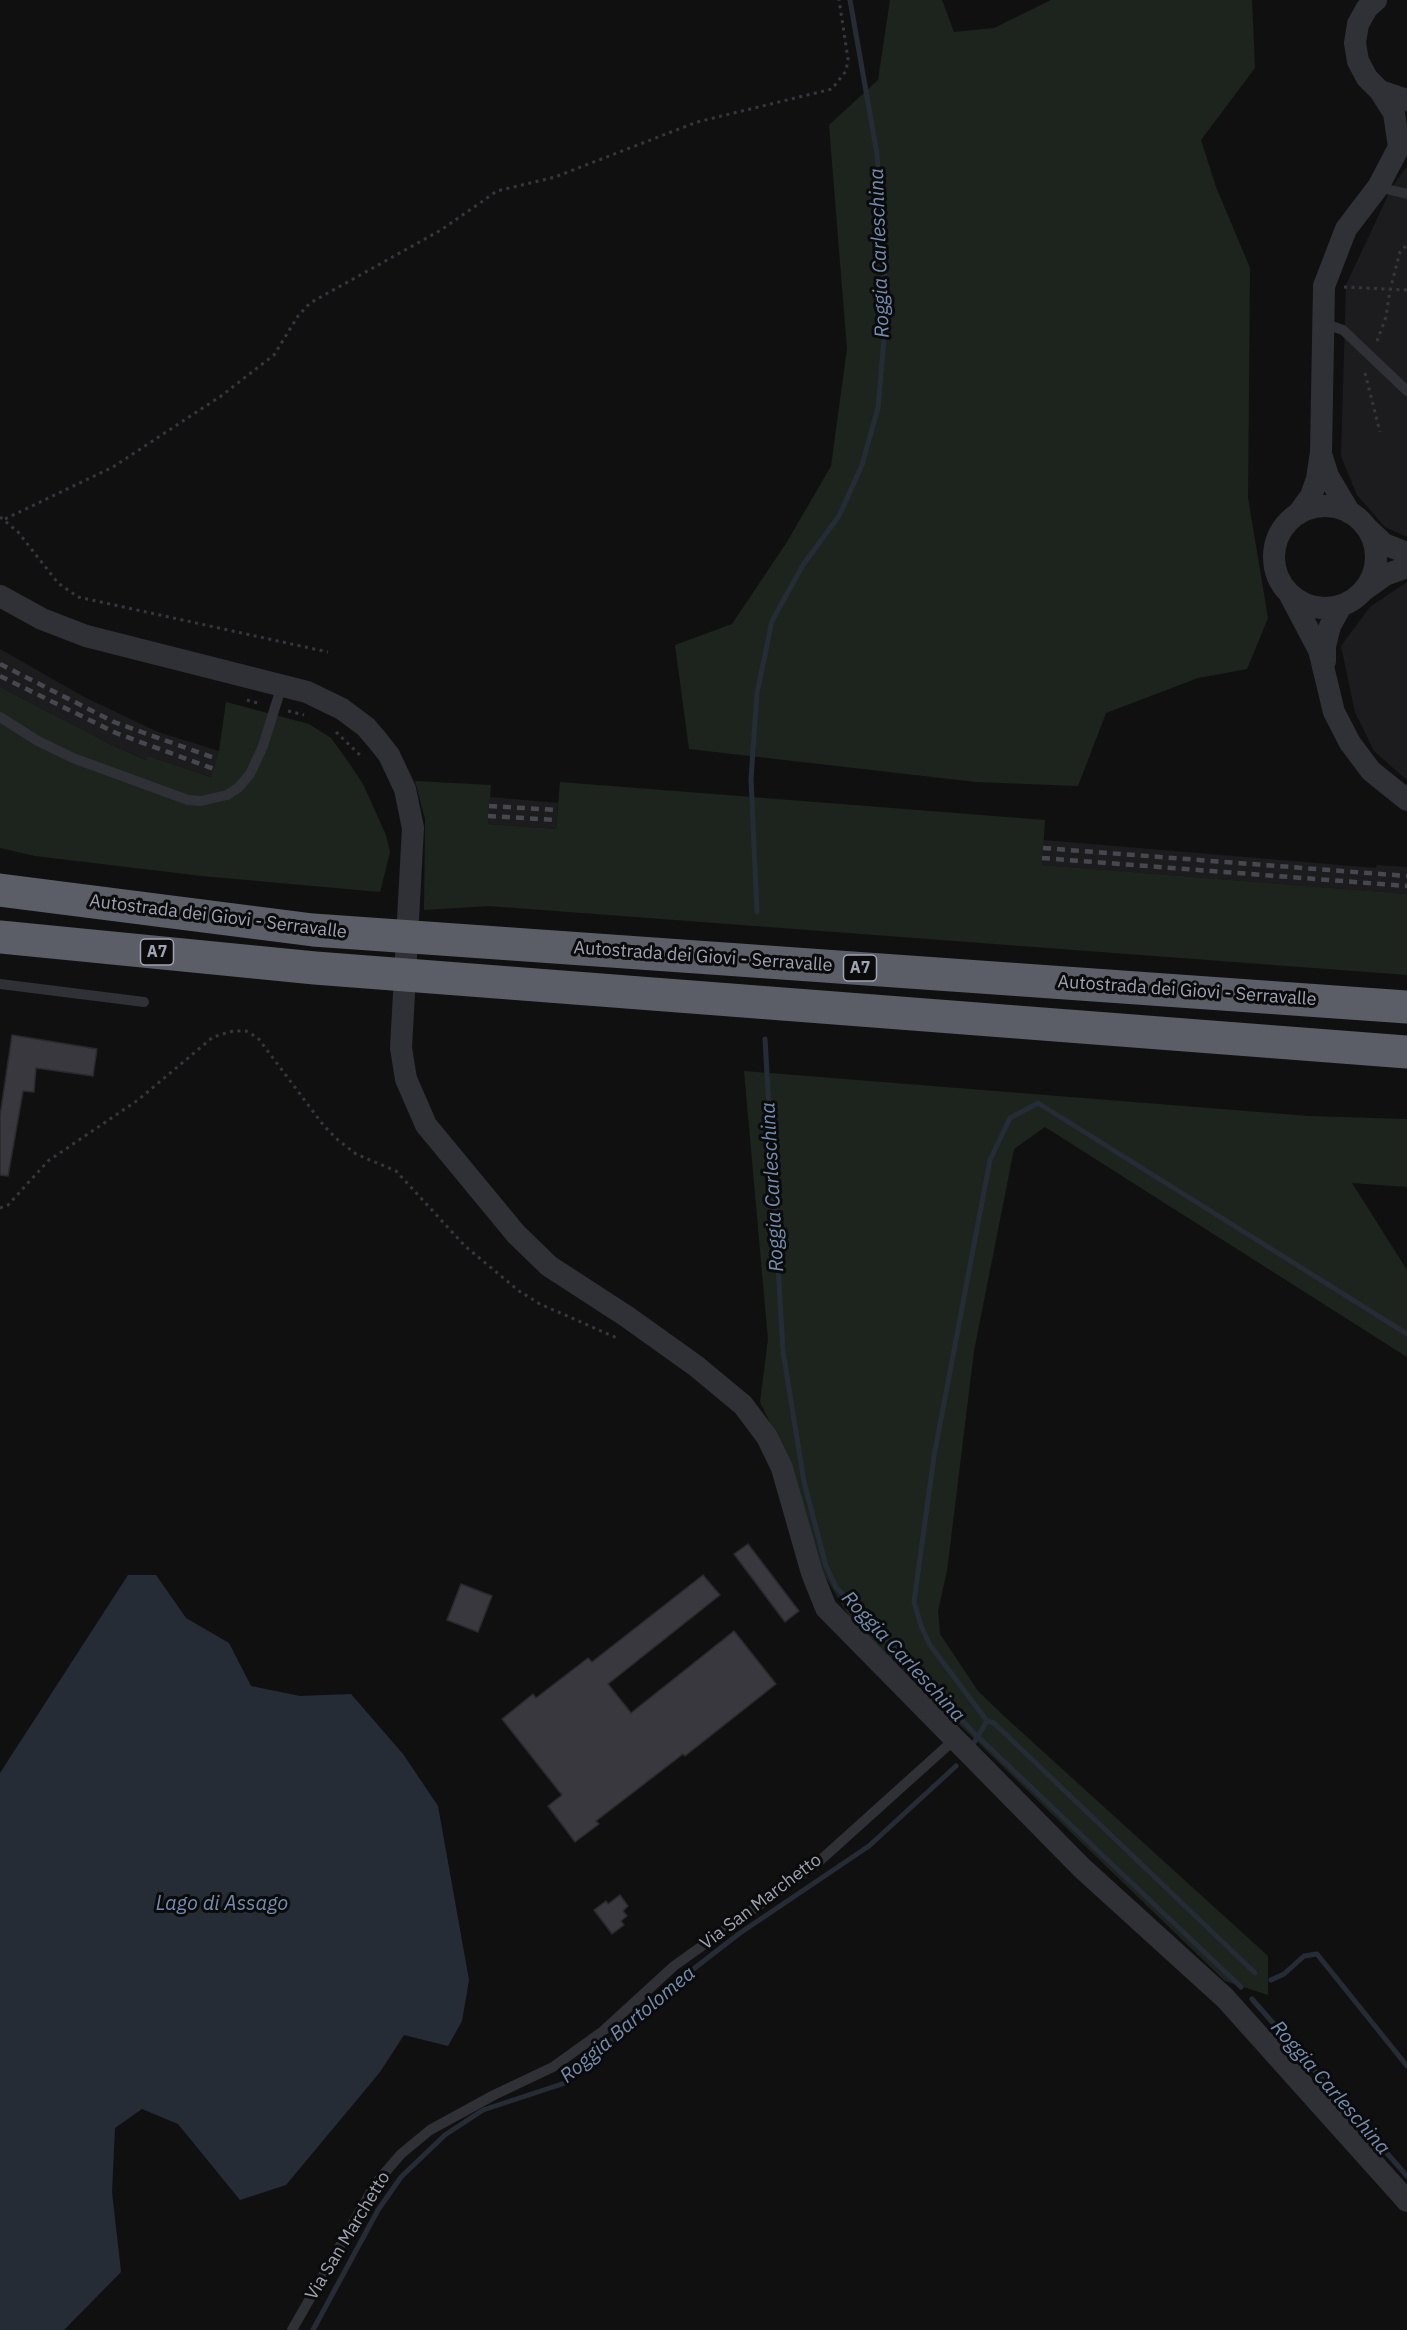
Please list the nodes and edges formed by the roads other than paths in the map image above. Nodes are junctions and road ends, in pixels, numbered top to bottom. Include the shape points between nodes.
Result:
1 (1376, 0) edge
2 (1380, 91) junction
3 (1407, 100) edge
4 (1403, 142) edge
5 (1378, 187) junction
6 (1407, 194) edge
7 (1322, 323) junction
8 (1407, 391) edge
9 (1320, 452) junction
10 (1298, 514) junction
11 (1357, 519) junction
12 (1407, 553) edge
13 (1407, 567) edge
14 (1364, 590) junction
15 (1289, 593) junction
16 (0, 596) edge
17 (1341, 606) junction
18 (1327, 681) junction
19 (282, 685) junction
20 (0, 717) edge
21 (1407, 800) edge
22 (0, 890) edge
23 (0, 936) edge
24 (0, 984) edge
25 (144, 1002) dead end
26 (1407, 1006) edge
27 (1407, 1052) edge
28 (955, 1739) junction
29 (1407, 2200) edge
30 (292, 2330) edge

1 - 2 street via 1358,24 1355,43 1358,61
2 - 3 street
2 - 4 street via 1394,113
4 - 5 street
5 - 6 lane
5 - 7 street via 1346,230 1324,286
7 - 8 lane via 1343,330
7 - 9 street
9 - 10 street via 1314,488
9 - 11 street via 1328,476
10 - 11 street via 1324,506
10 - 15 street via 1282,530 1274,551 1280,581
11 - 12 street via 1384,544
11 - 14 street via 1372,540 1376,557
13 - 14 street via 1385,575
14 - 17 street
15 - 17 street via 1313,607
15 - 18 street via 1316,642
16 - 19 street via 42,619 86,636
17 - 18 street via 1324,646
18 - 21 street via 1334,712 1350,743 1371,771
19 - 20 lane via 263,746 249,774 227,795 201,801 73,758
19 - 28 street via 333,704 355,718 378,741 405,789 413,837 401,1048 406,1079 426,1125 516,1234 549,1266 696,1366 743,1405 767,1437 782,1468 826,1608
22 - 26 highway, Autostrada dei Giovi - Serravalle / A7 via 313,930
23 - 27 highway, Autostrada dei Giovi - Serravalle / A7 via 315,968
24 - 25 lane
28 - 29 street via 1082,1868 1226,1998
28 - 30 lane, Via San Marchetto via 814,1866 674,1966 603,2031 553,2067 430,2130 401,2154 376,2183

